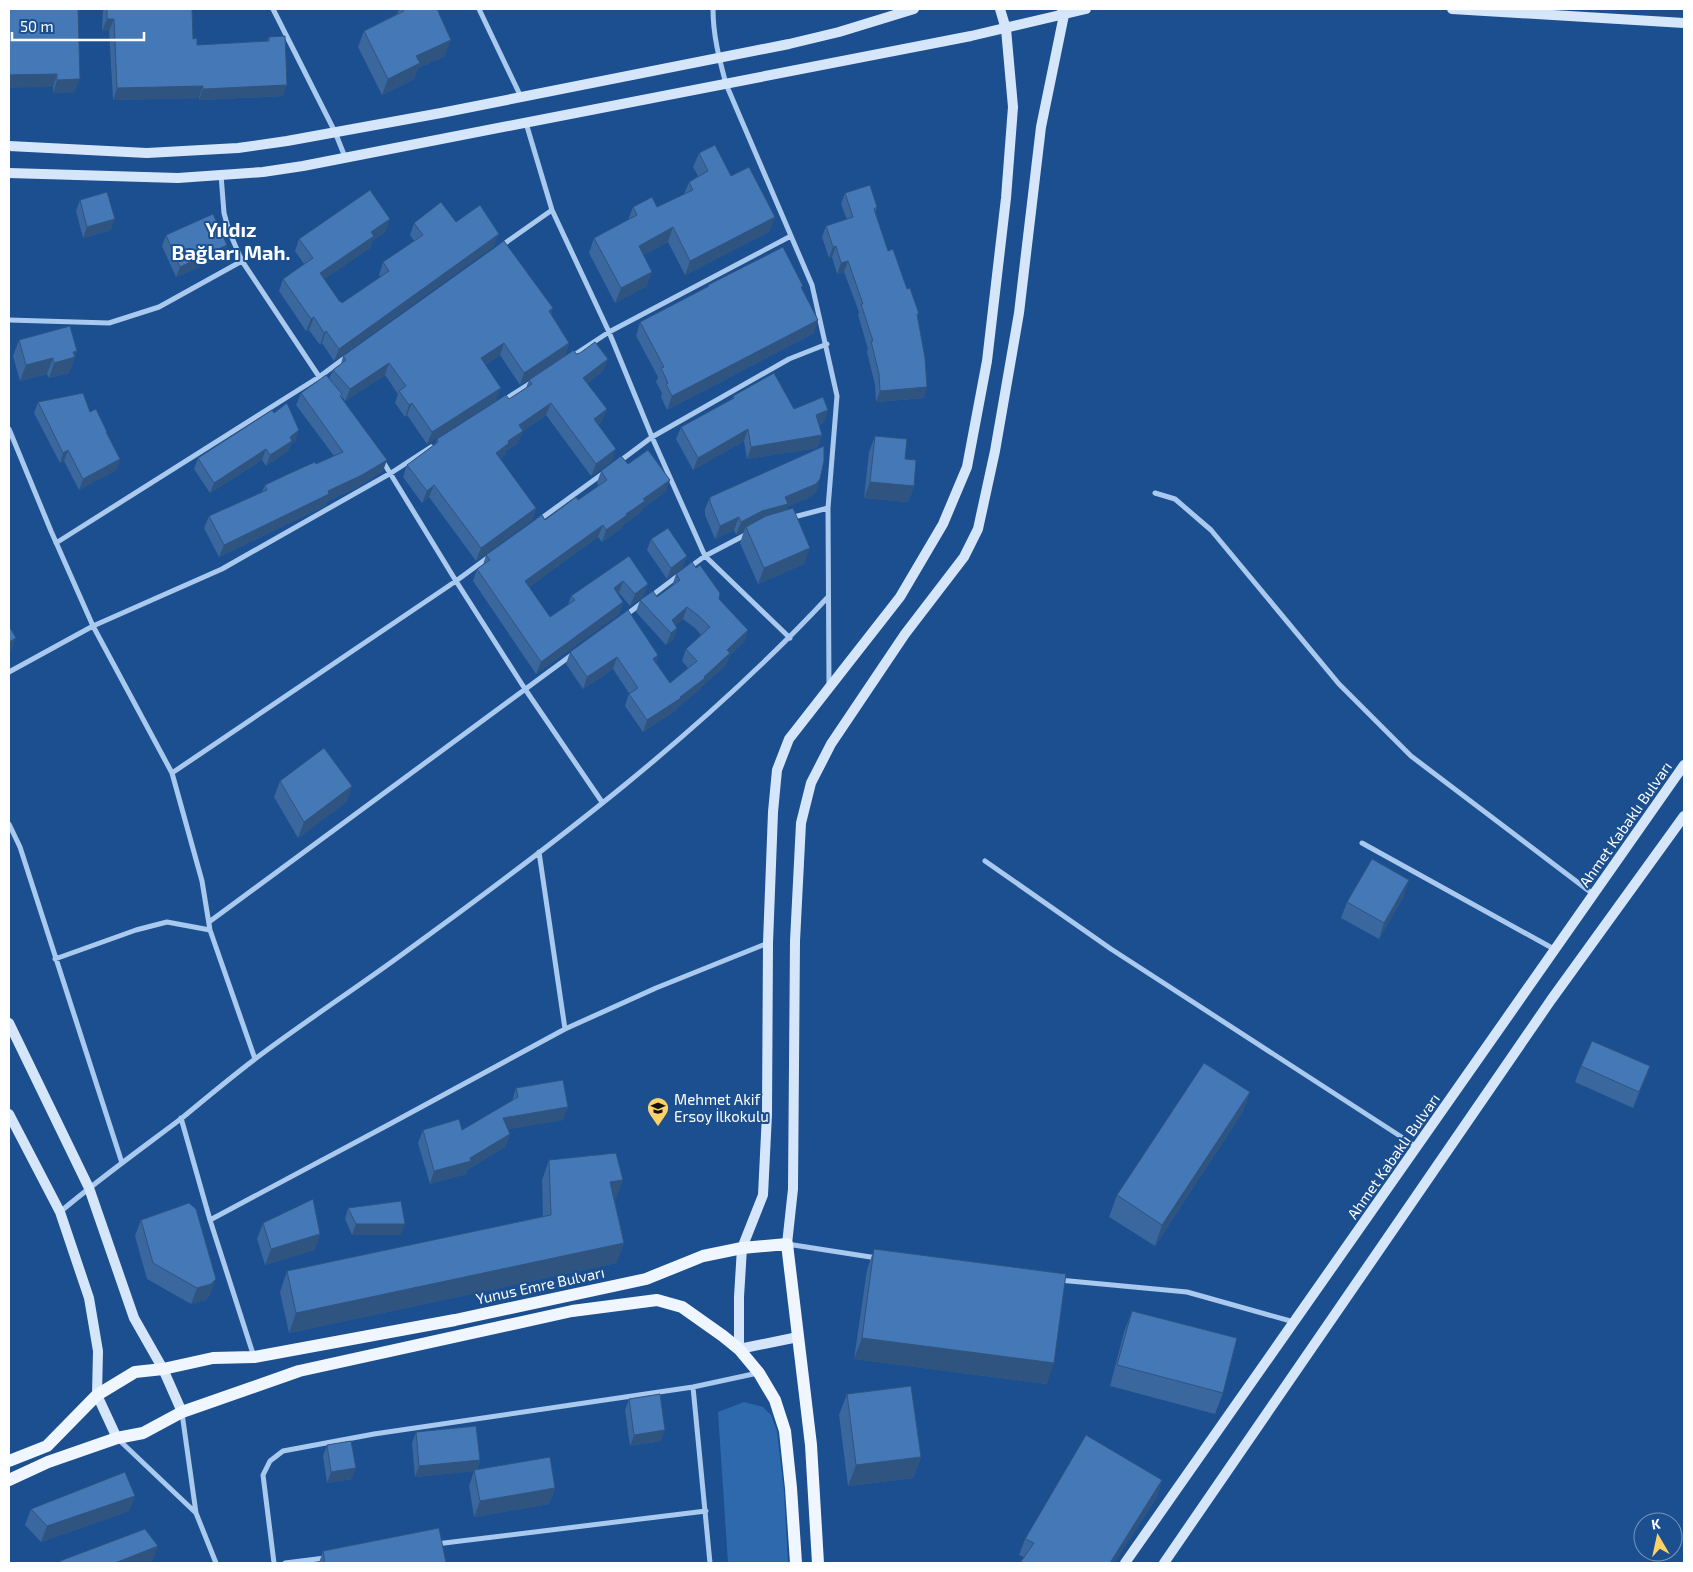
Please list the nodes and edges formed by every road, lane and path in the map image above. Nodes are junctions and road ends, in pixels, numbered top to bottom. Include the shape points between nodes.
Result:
1 (272, 9) edge
2 (479, 9) edge
3 (713, 9) edge
4 (914, 9) edge
5 (1000, 9) edge
6 (1086, 9) edge
7 (1452, 9) edge
8 (1063, 12) edge
9 (1684, 23) edge
10 (1006, 28) junction
11 (718, 58) junction
12 (726, 84) junction
13 (521, 97) junction
14 (525, 122) junction
15 (335, 132) junction
16 (9, 146) edge
17 (344, 157) junction
18 (9, 173) edge
19 (221, 175) junction
20 (552, 210) junction
21 (791, 236) junction
22 (496, 250) edge
23 (242, 261) junction
24 (9, 320) edge
25 (609, 332) junction
26 (827, 344) junction
27 (351, 354) edge
28 (567, 359) edge
29 (318, 377) junction
30 (534, 381) edge
31 (330, 391) edge
32 (500, 402) edge
33 (9, 429) edge
34 (652, 438) junction
35 (433, 446) edge
36 (381, 458) edge
37 (391, 473) junction
38 (1155, 493) dead end
39 (828, 508) junction
40 (781, 521) edge
41 (534, 524) edge
42 (751, 532) edge
43 (56, 543) junction
44 (495, 552) edge
45 (705, 556) junction
46 (456, 581) junction
47 (828, 597) junction
48 (619, 620) edge
49 (93, 626) junction
50 (790, 638) junction
51 (580, 648) edge
52 (9, 672) edge
53 (829, 688) junction
54 (525, 689) junction
55 (1684, 765) edge
56 (172, 773) junction
57 (602, 802) junction
58 (1684, 816) edge
59 (9, 824) edge
60 (1362, 843) dead end
61 (539, 852) junction
62 (985, 861) dead end
63 (1593, 895) junction
64 (209, 922) junction
65 (210, 930) junction
66 (768, 943) junction
67 (1555, 950) junction
68 (54, 959) junction
69 (9, 1023) edge
70 (565, 1029) junction
71 (255, 1059) junction
72 (9, 1114) edge
73 (181, 1118) junction
74 (1417, 1147) junction
75 (122, 1163) junction
76 (89, 1188) junction
77 (60, 1212) junction
78 (210, 1220) junction
79 (787, 1244) junction
80 (742, 1248) junction
81 (885, 1259) edge
82 (1054, 1280) edge
83 (1294, 1322) junction
84 (798, 1337) junction
85 (739, 1350) junction
86 (254, 1357) junction
87 (163, 1369) junction
88 (759, 1373) junction
89 (694, 1388) junction
90 (97, 1396) junction
91 (182, 1412) junction
92 (117, 1438) junction
93 (9, 1461) edge
94 (9, 1480) edge
95 (706, 1511) junction
96 (196, 1513) junction
97 (431, 1545) edge
98 (334, 1557) edge
99 (216, 1563) edge
100 (274, 1563) edge
101 (285, 1563) edge
102 (710, 1563) edge
103 (796, 1563) edge
104 (818, 1563) edge
105 (1125, 1563) edge
106 (1164, 1563) edge

1 - 15 street
2 - 13 street
3 - 11 street
4 - 11 street via 839,32
5 - 10 street
6 - 8 street
7 - 9 street
8 - 10 street
8 - 79 street via 1041,127 1019,313 978,529 964,557 905,634 831,744 811,783 802,823 795,941 793,1189
10 - 12 street
10 - 53 street via 1013,107 1006,198 987,361 968,467 943,524 900,597
11 - 12 street
11 - 13 street
12 - 14 street
12 - 21 street
13 - 15 street
14 - 17 street
14 - 20 street
15 - 16 street via 287,142 195,151 147,153
15 - 17 street
17 - 19 street via 263,172
18 - 19 street via 178,178
19 - 23 street via 228,231
20 - 22 street
20 - 25 street
21 - 25 street
21 - 26 street via 812,285
23 - 24 street via 159,307 109,323
23 - 29 street
25 - 28 street
25 - 34 street
26 - 34 street via 789,360
26 - 39 street via 837,396
27 - 29 street
29 - 31 street
29 - 43 street
30 - 32 street
33 - 43 street
34 - 41 street
34 - 45 street
35 - 37 street
36 - 37 street
37 - 46 street
37 - 49 street via 222,570
38 - 63 street via 1175,499 1211,530 1339,684 1411,756
39 - 40 street
39 - 47 street
42 - 45 street
43 - 49 street
44 - 46 street
45 - 48 street
45 - 50 street
46 - 54 street
46 - 56 street
47 - 50 street
47 - 53 street
49 - 52 street
49 - 56 street
50 - 57 street via 651,764
51 - 54 street
53 - 66 street via 789,739 777,770
54 - 57 street
54 - 64 street
55 - 63 street, Ahmet Kabaklı Bulvarı
56 - 64 street via 202,881
57 - 61 street
58 - 106 street via 1551,1000
59 - 68 street via 20,847
60 - 67 street
61 - 70 street
61 - 71 street
62 - 74 street via 1111,949
63 - 67 street, Ahmet Kabaklı Bulvarı
64 - 65 street
65 - 68 street via 167,922
65 - 71 street
66 - 70 street
66 - 80 street via 763,1195
67 - 74 street, Ahmet Kabaklı Bulvarı
68 - 75 street
69 - 76 street
70 - 78 street
71 - 73 street
72 - 77 street
73 - 75 street
73 - 78 street
74 - 83 street, Ahmet Kabaklı Bulvarı
75 - 76 street
76 - 77 street
76 - 87 street via 134,1318
77 - 90 street via 89,1298 98,1351
78 - 86 street
79 - 80 main road, Yunus Emre Bulvarı
79 - 81 street
79 - 84 main road
80 - 85 street
80 - 86 main road, Yunus Emre Bulvarı via 703,1256 646,1279 455,1320
82 - 83 street via 1187,1292
83 - 105 street, Ahmet Kabaklı Bulvarı
84 - 85 street
84 - 104 main road via 811,1445
85 - 88 main road
85 - 91 main road via 682,1307 657,1300 572,1312 298,1371
86 - 87 main road, Yunus Emre Bulvarı via 213,1358
87 - 90 main road, Yunus Emre Bulvarı via 134,1372
87 - 91 street
88 - 89 street
88 - 103 main road via 775,1400 784,1431
89 - 95 street
89 - 100 street via 374,1434 283,1451 270,1461 263,1475
90 - 92 street
90 - 93 main road, Yunus Emre Bulvarı via 47,1446
91 - 92 main road via 143,1433
91 - 96 street
92 - 94 main road via 48,1462
92 - 96 street
95 - 97 street
95 - 102 street
96 - 99 street
98 - 101 street

